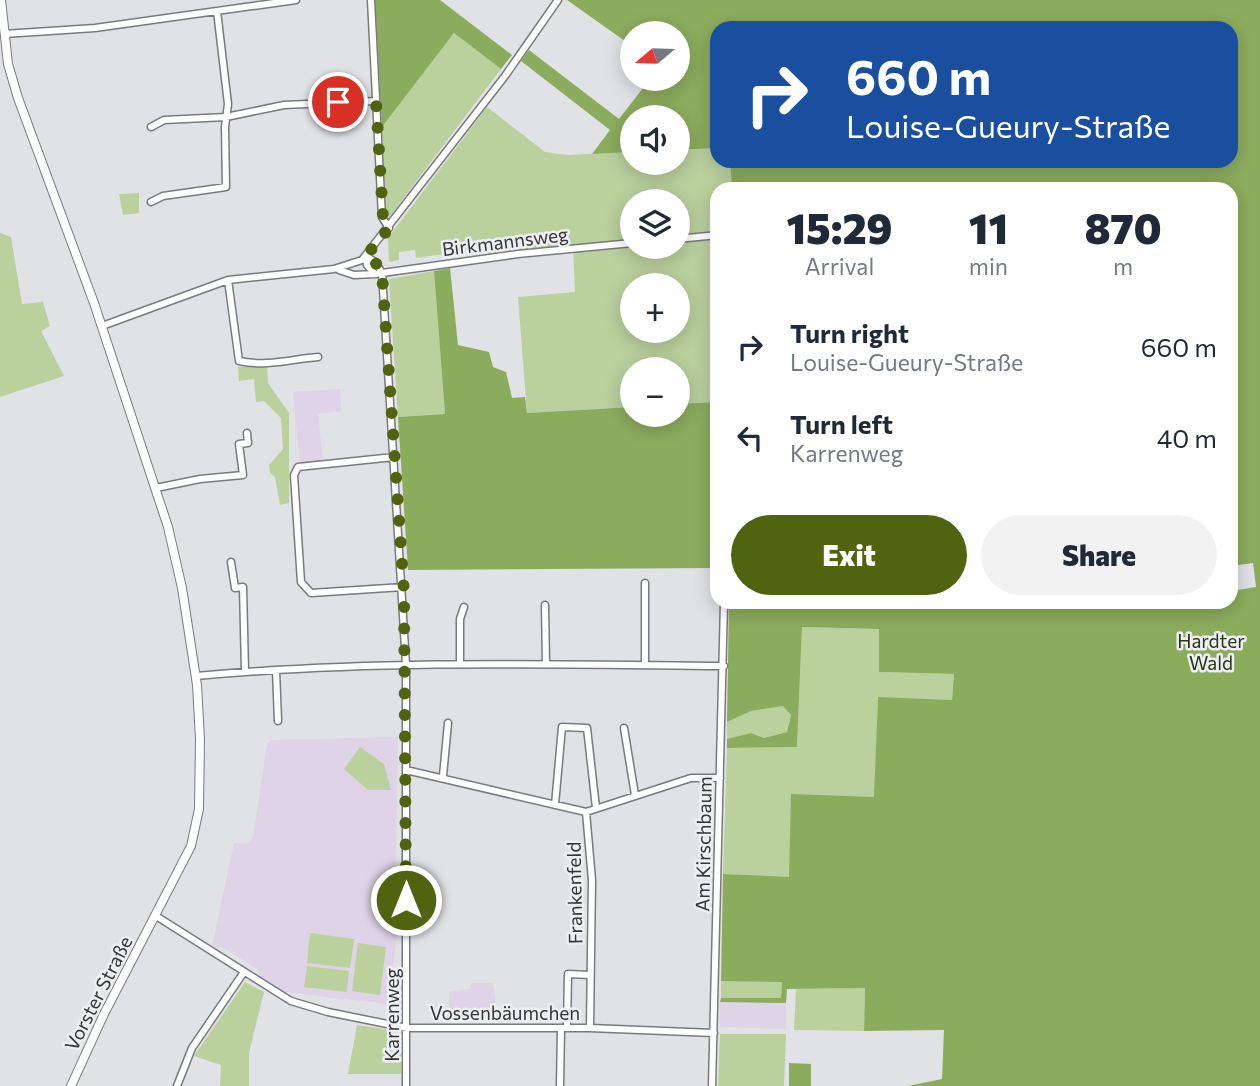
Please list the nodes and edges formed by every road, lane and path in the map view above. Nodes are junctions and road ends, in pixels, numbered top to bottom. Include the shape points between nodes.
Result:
1 (1, 0) edge
2 (296, 0) edge
3 (371, 0) edge
4 (558, 0) edge
5 (217, 11) junction
6 (4, 34) junction
7 (376, 101) junction
8 (226, 117) junction
9 (151, 127) dead end
10 (151, 202) dead end
11 (389, 228) junction
12 (710, 236) edge
13 (690, 238) edge
14 (620, 244) edge
15 (366, 256) junction
16 (334, 269) junction
17 (378, 274) junction
18 (228, 279) junction
19 (102, 326) junction
20 (318, 357) dead end
21 (247, 433) dead end
22 (394, 457) junction
23 (156, 488) junction
24 (231, 562) dead end
25 (645, 583) dead end
26 (403, 587) junction
27 (545, 605) dead end
28 (464, 607) dead end
29 (724, 609) edge
30 (460, 664) junction
31 (546, 664) junction
32 (406, 665) junction
33 (645, 665) junction
34 (724, 666) junction
35 (276, 670) junction
36 (245, 671) junction
37 (196, 676) junction
38 (278, 721) dead end
39 (448, 723) dead end
40 (624, 728) dead end
41 (406, 770) junction
42 (443, 776) junction
43 (720, 778) junction
44 (635, 795) junction
45 (555, 805) junction
46 (596, 808) junction
47 (586, 812) junction
48 (156, 916) junction
49 (244, 972) junction
50 (590, 975) junction
51 (407, 1028) junction
52 (564, 1028) junction
53 (590, 1028) junction
54 (714, 1033) junction
55 (71, 1086) edge
56 (177, 1086) edge
57 (406, 1086) edge
58 (559, 1086) edge
59 (712, 1086) edge

1 - 6 main road
2 - 5 street
3 - 7 street
4 - 11 street
5 - 6 street via 95,28
5 - 8 street
6 - 19 main road, Vorster Straße via 18,98
7 - 8 street via 284,105
7 - 11 street via 383,217
8 - 9 street via 164,120
8 - 10 street via 226,187 163,196
11 - 15 street
12 - 13 street
14 - 17 street, Birkmannsweg
15 - 16 street
15 - 17 street via 375,262
16 - 17 street via 354,275
16 - 18 street
17 - 22 street, Karrenweg
18 - 19 street
18 - 20 street via 239,362 282,364
19 - 23 main road, Vorster Straße
21 - 23 street via 248,443 239,444 243,475
22 - 26 street, Karrenweg
22 - 26 street via 298,467 294,475 305,589 311,593
23 - 37 main road, Vorster Straße via 181,588
24 - 36 street via 235,588 243,587
25 - 33 street
26 - 32 street, Karrenweg
27 - 31 street
28 - 30 street
29 - 34 street, Am Kirschbaum
30 - 31 street
30 - 32 street
31 - 33 street
32 - 35 street
32 - 41 street, Karrenweg
33 - 34 street
34 - 43 street, Am Kirschbaum
35 - 36 street
35 - 38 street
36 - 37 street
37 - 48 main road, Vorster Straße via 201,764 198,814 191,846
39 - 42 street
40 - 44 street
41 - 42 street
41 - 51 street, Karrenweg
42 - 45 street
43 - 44 street via 691,778
43 - 54 street, Am Kirschbaum
44 - 46 street
45 - 46 street via 562,727 587,728
45 - 47 street
46 - 47 street
47 - 50 street, Frankenfeld via 592,880
48 - 49 street, Vossenbäumchen
48 - 55 main road, Vorster Straße
49 - 51 street, Vossenbäumchen via 306,1007
49 - 56 street via 200,1035
50 - 52 street via 568,974
50 - 53 street, Frankenfeld
51 - 52 street, Vossenbäumchen
51 - 57 street, Karrenweg
52 - 53 street, Vossenbäumchen
52 - 58 street
53 - 54 street, Vossenbäumchen
54 - 59 street, Am Kirschbaum

